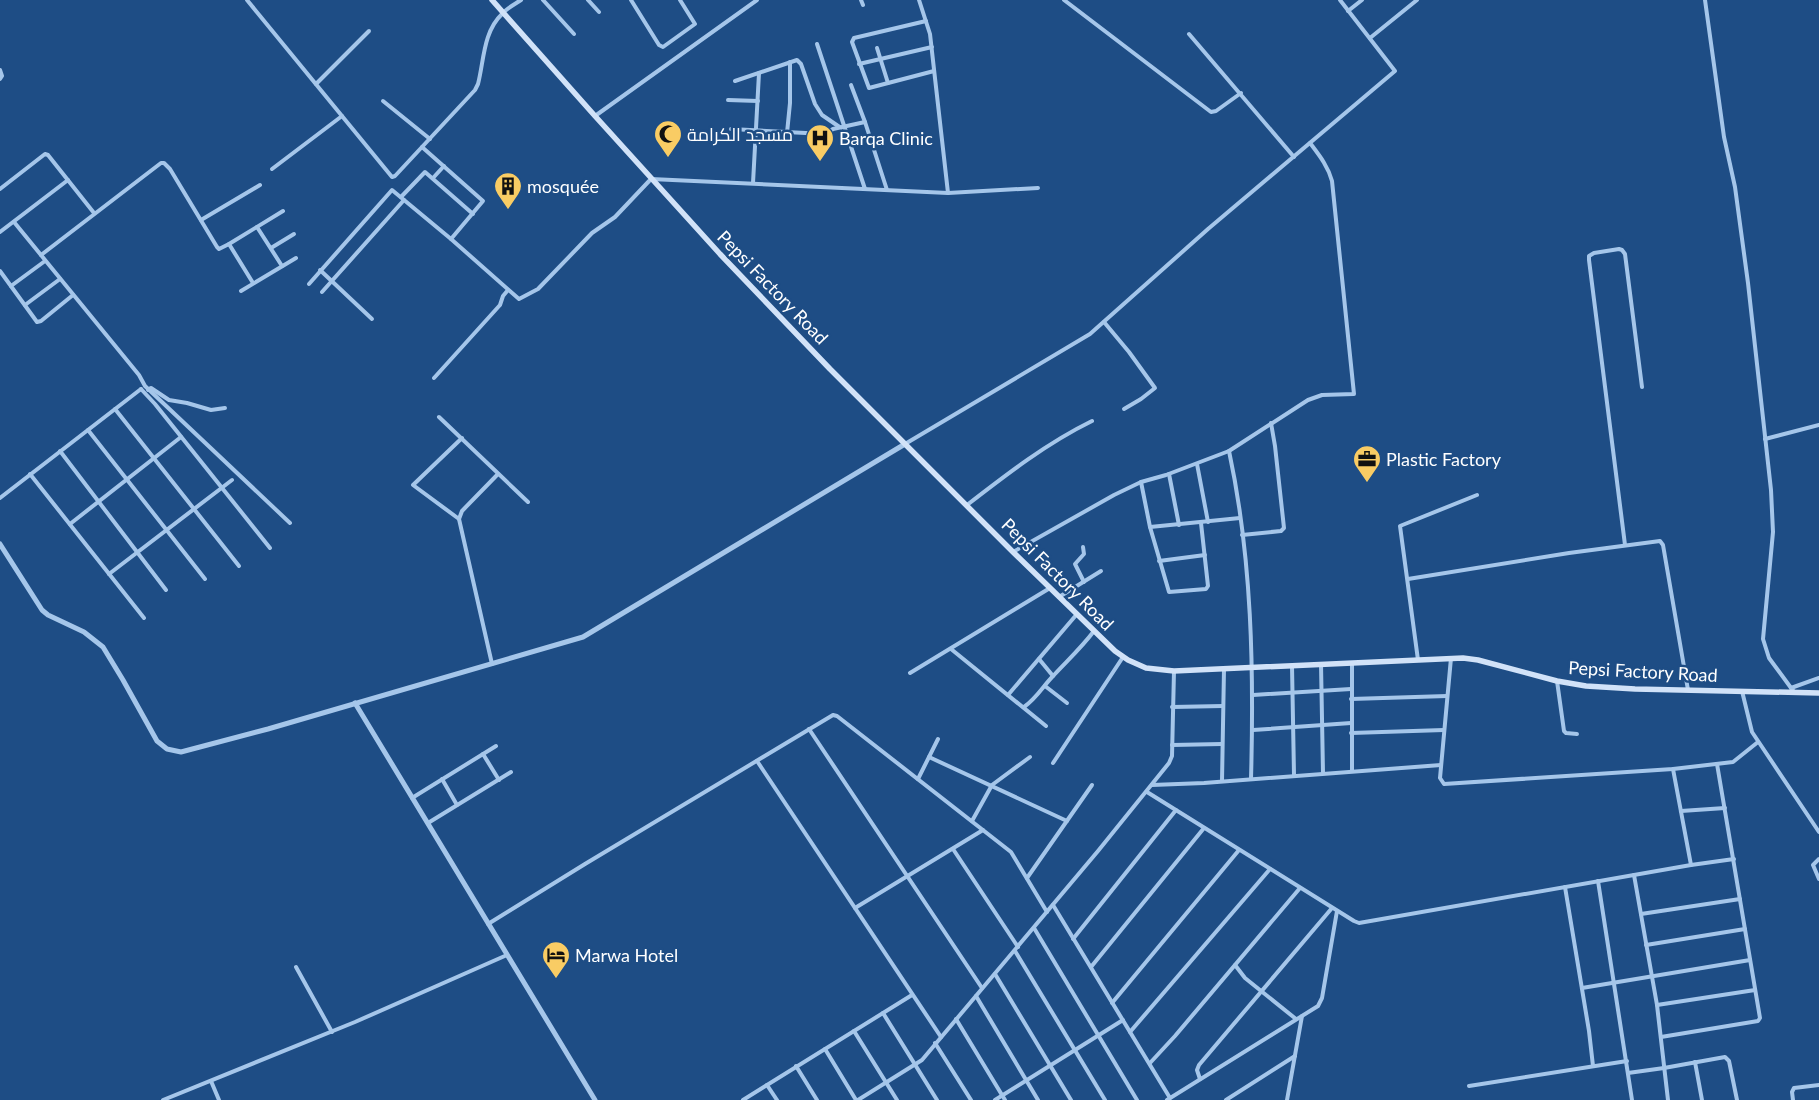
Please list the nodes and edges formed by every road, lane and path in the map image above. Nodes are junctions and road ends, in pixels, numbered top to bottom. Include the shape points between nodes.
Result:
1 (247, 0) edge
2 (492, 0) edge
3 (521, 0) edge
4 (543, 0) edge
5 (588, 0) edge
6 (631, 0) edge
7 (680, 0) edge
8 (757, 0) edge
9 (861, 0) edge
10 (919, 0) edge
11 (1064, 0) edge
12 (1340, 0) edge
13 (1362, 0) edge
14 (1417, 0) edge
15 (1705, 0) edge
16 (751, 2) edge
17 (863, 5) dead end
18 (1348, 11) junction
19 (503, 12) junction
20 (599, 12) dead end
21 (926, 21) junction
22 (369, 31) dead end
23 (574, 34) dead end
24 (1189, 34) dead end
25 (1370, 38) junction
26 (817, 44) dead end
27 (932, 47) junction
28 (877, 48) dead end
29 (881, 58) junction
30 (790, 62) junction
31 (859, 64) junction
32 (0, 70) edge
33 (934, 72) junction
34 (759, 73) junction
35 (0, 79) edge
36 (735, 81) dead end
37 (888, 83) junction
38 (316, 84) junction
39 (851, 85) dead end
40 (1241, 93) junction
41 (728, 100) dead end
42 (383, 101) dead end
43 (758, 102) junction
44 (342, 116) junction
45 (595, 116) junction
46 (865, 122) junction
47 (843, 128) junction
48 (731, 129) dead end
49 (756, 131) junction
50 (787, 133) junction
51 (430, 139) junction
52 (1310, 143) junction
53 (422, 147) junction
54 (1294, 157) junction
55 (444, 166) junction
56 (272, 170) dead end
57 (433, 178) junction
58 (651, 179) junction
59 (68, 180) junction
60 (753, 183) junction
61 (260, 185) dead end
62 (1038, 188) dead end
63 (0, 189) edge
64 (865, 189) junction
65 (887, 190) junction
66 (948, 193) junction
67 (402, 198) junction
68 (283, 211) dead end
69 (94, 213) junction
70 (473, 214) junction
71 (201, 220) junction
72 (14, 222) junction
73 (258, 227) junction
74 (0, 232) edge
75 (294, 234) dead end
76 (451, 239) junction
77 (229, 244) junction
78 (271, 248) junction
79 (41, 255) junction
80 (296, 258) dead end
81 (45, 260) junction
82 (282, 266) junction
83 (320, 270) junction
84 (0, 271) edge
85 (60, 279) junction
86 (332, 281) junction
87 (253, 283) junction
88 (309, 284) dead end
89 (11, 286) junction
90 (508, 290) junction
91 (241, 291) dead end
92 (322, 292) dead end
93 (73, 295) junction
94 (25, 305) junction
95 (372, 319) dead end
96 (1104, 322) junction
97 (434, 378) dead end
98 (1642, 387) dead end
99 (145, 388) junction
100 (166, 399) junction
101 (162, 404) junction
102 (225, 408) dead end
103 (115, 409) junction
104 (1124, 409) dead end
105 (439, 417) dead end
106 (1092, 421) dead end
107 (1271, 424) junction
108 (1819, 425) edge
109 (88, 430) junction
110 (181, 438) junction
111 (462, 438) junction
112 (1765, 439) junction
113 (905, 444) junction
114 (60, 451) junction
115 (1229, 451) junction
116 (155, 458) junction
117 (1196, 464) junction
118 (30, 474) junction
119 (498, 474) junction
120 (1169, 474) junction
121 (126, 480) junction
122 (232, 480) dead end
123 (1141, 482) junction
124 (221, 489) junction
125 (1477, 495) dead end
126 (0, 498) edge
127 (99, 502) junction
128 (528, 502) dead end
129 (967, 505) junction
130 (194, 510) junction
131 (1240, 518) junction
132 (459, 519) junction
133 (1208, 522) junction
134 (290, 523) dead end
135 (1201, 523) junction
136 (70, 524) junction
137 (1179, 525) junction
138 (1150, 527) junction
139 (167, 531) junction
140 (1242, 535) junction
141 (0, 544) edge
142 (1625, 545) junction
143 (1083, 547) dead end
144 (270, 548) dead end
145 (139, 552) junction
146 (1013, 552) junction
147 (1205, 555) junction
148 (1160, 561) junction
149 (239, 566) dead end
150 (1101, 571) dead end
151 (109, 574) junction
152 (205, 579) dead end
153 (1408, 579) junction
154 (1084, 582) junction
155 (1050, 588) junction
156 (166, 590) dead end
157 (1059, 597) junction
158 (1077, 614) junction
159 (144, 618) dead end
160 (1094, 631) junction
161 (951, 649) junction
162 (1123, 657) junction
163 (1039, 658) junction
164 (1451, 658) junction
165 (1418, 660) junction
166 (1352, 663) junction
167 (492, 664) junction
168 (1321, 664) junction
169 (1292, 666) junction
170 (1224, 668) junction
171 (1252, 668) junction
172 (1174, 670) junction
173 (910, 673) dead end
174 (1052, 676) junction
175 (1819, 678) edge
176 (1557, 681) junction
177 (1045, 686) junction
178 (1352, 689) junction
179 (1688, 690) junction
180 (1793, 690) junction
181 (1322, 691) junction
182 (1742, 691) junction
183 (1293, 693) junction
184 (1819, 693) edge
185 (1008, 695) junction
186 (1253, 695) junction
187 (1447, 696) junction
188 (1351, 698) junction
189 (355, 703) junction
190 (1067, 703) dead end
191 (1223, 706) junction
192 (1024, 707) junction
193 (1172, 707) junction
194 (1351, 723) junction
195 (1322, 725) junction
196 (1046, 726) dead end
197 (1294, 727) junction
198 (810, 729) junction
199 (1253, 730) junction
200 (1444, 730) junction
201 (1351, 734) junction
202 (1577, 734) dead end
203 (938, 739) dead end
204 (1758, 742) junction
205 (1222, 744) junction
206 (1172, 745) junction
207 (496, 746) dead end
208 (483, 754) junction
209 (929, 757) junction
210 (1030, 757) dead end
211 (757, 761) junction
212 (1053, 763) dead end
213 (1441, 764) junction
214 (1717, 764) junction
215 (1673, 769) junction
216 (1352, 771) junction
217 (511, 772) dead end
218 (1323, 773) junction
219 (1294, 775) junction
220 (442, 779) junction
221 (918, 779) junction
222 (1251, 779) junction
223 (499, 780) junction
224 (1222, 781) junction
225 (992, 785) junction
226 (1092, 785) dead end
227 (1152, 785) junction
228 (1146, 792) junction
229 (412, 798) junction
230 (457, 805) junction
231 (1725, 808) junction
232 (1176, 810) junction
233 (1681, 811) junction
234 (1067, 820) junction
235 (972, 821) junction
236 (428, 823) junction
237 (1204, 828) junction
238 (983, 830) junction
239 (1819, 832) edge
240 (952, 849) junction
241 (1239, 850) junction
242 (1734, 859) junction
243 (1819, 860) edge
244 (1691, 865) junction
245 (1270, 869) junction
246 (1634, 875) junction
247 (907, 876) junction
248 (1027, 878) junction
249 (1819, 879) edge
250 (1598, 881) junction
251 (1565, 887) junction
252 (1300, 888) junction
253 (1740, 899) junction
254 (1053, 905) junction
255 (855, 908) junction
256 (1332, 908) junction
257 (1337, 911) junction
258 (1047, 912) junction
259 (1641, 914) junction
260 (488, 924) junction
261 (1034, 928) junction
262 (1745, 930) junction
263 (1074, 939) junction
264 (1646, 945) junction
265 (1016, 949) junction
266 (507, 955) junction
267 (1750, 960) junction
268 (1235, 965) junction
269 (296, 967) dead end
270 (1091, 967) junction
271 (995, 974) junction
272 (1651, 976) junction
273 (1614, 982) junction
274 (982, 988) junction
275 (1582, 988) junction
276 (1755, 990) junction
277 (1261, 991) junction
278 (912, 995) junction
279 (976, 996) junction
280 (1112, 1003) junction
281 (1657, 1005) junction
282 (883, 1013) junction
283 (1302, 1016) junction
284 (956, 1019) junction
285 (1123, 1020) junction
286 (1296, 1020) junction
287 (854, 1031) junction
288 (332, 1032) junction
289 (1130, 1032) junction
290 (1099, 1035) junction
291 (941, 1037) junction
292 (1661, 1037) junction
293 (935, 1043) junction
294 (825, 1049) junction
295 (1075, 1051) junction
296 (1295, 1056) junction
297 (1627, 1061) junction
298 (1695, 1062) junction
299 (1150, 1064) junction
300 (915, 1065) junction
301 (796, 1066) junction
302 (1050, 1066) junction
303 (1593, 1066) junction
304 (1664, 1068) junction
305 (1628, 1073) junction
306 (1200, 1079) junction
307 (211, 1080) junction
308 (1026, 1080) junction
309 (886, 1083) junction
310 (767, 1085) junction
311 (1819, 1085) edge
312 (1469, 1086) dead end
313 (1177, 1094) junction
314 (1002, 1095) junction
315 (1168, 1099) edge
316 (163, 1100) edge
317 (219, 1100) edge
318 (595, 1100) edge
319 (742, 1100) edge
320 (776, 1100) edge
321 (817, 1100) edge
322 (857, 1100) edge
323 (896, 1100) edge
324 (937, 1100) edge
325 (971, 1100) edge
326 (995, 1100) edge
327 (1005, 1100) edge
328 (1038, 1100) edge
329 (1071, 1100) edge
330 (1105, 1100) edge
331 (1137, 1100) edge
332 (1180, 1100) edge
333 (1226, 1100) edge
334 (1287, 1100) edge
335 (1632, 1100) edge
336 (1668, 1100) edge
337 (1702, 1100) edge
338 (1737, 1100) edge
339 (1788, 1100) edge
340 (1793, 1100) edge

1 - 38 street
2 - 19 main road, Pepsi Factory Road
3 - 19 street
4 - 23 street
5 - 20 street
6 - 7 street via 661,47 694,26
8 - 16 street
9 - 17 street
10 - 21 street
11 - 40 street via 1212,112
12 - 18 street
13 - 18 street
14 - 25 street
15 - 112 street via 1724,137 1735,187
16 - 45 street
18 - 25 street
19 - 45 main road, Pepsi Factory Road
19 - 51 street via 486,42 475,90
21 - 27 street
21 - 31 street via 854,38 852,42
22 - 38 street
24 - 40 street
25 - 52 street via 1395,71
26 - 47 street
27 - 29 street
27 - 33 street
28 - 29 street
29 - 31 street
29 - 37 street
30 - 34 street
30 - 47 street via 800,62 822,115
30 - 50 street
31 - 37 street via 868,87
32 - 35 street
33 - 37 street
33 - 66 street
34 - 36 street
34 - 43 street
38 - 44 street
39 - 46 street
40 - 54 street
41 - 43 street
42 - 51 street
43 - 49 street
44 - 53 street via 392,177
44 - 56 street
45 - 58 main road, Pepsi Factory Road
46 - 47 street
46 - 65 street
47 - 50 street via 825,134
47 - 64 street
48 - 49 street
49 - 50 street
49 - 60 street
51 - 53 street
52 - 54 street
52 - 107 street via 1326,165 1332,181 1354,394 1322,395
53 - 55 street
54 - 96 street
55 - 57 street
55 - 70 street via 482,199
57 - 67 street via 423,173
57 - 70 street
58 - 60 street
58 - 90 street via 538,288 521,299
58 - 113 main road, Pepsi Factory Road
59 - 63 street via 46,154
59 - 69 street
59 - 72 street
60 - 64 street
61 - 71 street
62 - 66 street
64 - 65 street
65 - 66 street
67 - 76 street
67 - 83 street via 390,191
67 - 86 street
68 - 73 street
69 - 71 street via 164,163
69 - 79 street
70 - 76 street
71 - 77 street via 216,247
72 - 74 street
72 - 79 street
73 - 77 street
73 - 78 street
75 - 78 street
76 - 90 street
77 - 87 street
78 - 82 street
79 - 81 street
80 - 82 street
81 - 85 street
81 - 89 street
82 - 87 street
83 - 86 street
83 - 88 street
84 - 89 street
85 - 93 street
85 - 94 street
86 - 92 street
86 - 95 street
87 - 91 street
89 - 94 street
90 - 97 street via 500,305
93 - 94 street via 39,322
93 - 99 street via 139,375
96 - 104 street via 1155,388
96 - 113 street via 1085,338
98 - 142 street via 1625,254 1619,249 1594,253 1589,260
99 - 100 street via 151,388
99 - 101 street
99 - 103 street
99 - 110 street
100 - 101 street
100 - 102 street via 211,410
101 - 134 street
103 - 109 street
103 - 116 street
105 - 111 street
106 - 129 street via 1044,448
107 - 115 street
107 - 140 street via 1284,528
108 - 112 street
109 - 114 street
109 - 121 street
110 - 116 street
110 - 124 street
111 - 119 street
111 - 132 street via 413,485
112 - 180 street via 1773,524 1763,639 1769,658
113 - 129 main road, Pepsi Factory Road
113 - 167 street via 589,634
114 - 118 street
114 - 127 street
115 - 117 street
115 - 131 street
116 - 121 street
116 - 130 street
117 - 120 street
117 - 133 street
118 - 126 street
118 - 136 street
119 - 128 street
119 - 132 street via 462,511
120 - 123 street
120 - 137 street
121 - 127 street
121 - 139 street
122 - 124 street
123 - 138 street
123 - 146 street
124 - 130 street
124 - 144 street
125 - 153 street via 1400,526
127 - 136 street
127 - 145 street
129 - 146 main road, Pepsi Factory Road
130 - 139 street
130 - 149 street
131 - 133 street
131 - 140 street
132 - 167 street
133 - 135 street
135 - 137 street
135 - 147 street
136 - 151 street
137 - 138 street
138 - 148 street
139 - 145 street
139 - 152 street
140 - 171 street
141 - 189 street via 43,612 84,632 103,647 157,741 167,749 181,752
142 - 153 street
142 - 179 street via 1658,541 1663,545
143 - 154 street via 1085,552 1075,564
145 - 151 street
145 - 156 street
146 - 155 main road, Pepsi Factory Road
147 - 148 street
147 - 148 street via 1208,586 1172,593 1168,591
150 - 154 street
151 - 159 street
153 - 165 street
154 - 157 street
155 - 157 main road, Pepsi Factory Road
155 - 161 street
157 - 158 main road, Pepsi Factory Road
158 - 160 main road, Pepsi Factory Road
158 - 163 street
160 - 162 main road, Pepsi Factory Road
160 - 174 street
161 - 173 street
161 - 185 street
162 - 172 main road, Pepsi Factory Road via 1146,668
162 - 212 street
163 - 174 street
163 - 185 street
164 - 165 main road, Pepsi Factory Road
164 - 176 main road, Pepsi Factory Road via 1478,660
164 - 187 street
165 - 166 main road, Pepsi Factory Road
166 - 168 main road, Pepsi Factory Road
166 - 178 street
167 - 189 street
168 - 169 main road, Pepsi Factory Road
168 - 181 street
169 - 171 main road, Pepsi Factory Road
169 - 183 street
170 - 171 main road, Pepsi Factory Road
170 - 172 main road, Pepsi Factory Road
170 - 191 street
171 - 186 street
172 - 193 street
174 - 177 street
175 - 180 street
176 - 179 main road, Pepsi Factory Road via 1596,687
176 - 202 street via 1564,731
177 - 190 street
177 - 192 street
178 - 181 street
178 - 188 street
179 - 182 main road, Pepsi Factory Road
180 - 182 main road, Pepsi Factory Road
180 - 184 main road, Pepsi Factory Road
181 - 183 street
181 - 195 street
182 - 204 street via 1752,732
183 - 186 street
183 - 197 street
185 - 192 street
186 - 199 street
187 - 188 street
187 - 200 street
188 - 194 street
189 - 229 street
191 - 193 street
191 - 205 street
192 - 196 street
193 - 206 street
194 - 195 street
194 - 201 street
195 - 197 street
195 - 218 street
197 - 199 street
197 - 219 street
198 - 211 street
198 - 221 street via 835,715
198 - 247 street
199 - 222 street
200 - 201 street
200 - 213 street
201 - 216 street
203 - 209 street
204 - 214 street via 1736,760
204 - 239 street
205 - 206 street
205 - 224 street
206 - 227 street via 1171,760
207 - 208 street
208 - 220 street
208 - 223 street
209 - 221 street
209 - 225 street
210 - 225 street
211 - 255 street
211 - 260 street
213 - 215 street via 1441,782 1448,784
213 - 216 street
214 - 215 street
214 - 231 street
215 - 233 street
216 - 218 street
217 - 223 street
218 - 219 street
219 - 222 street
220 - 229 street
220 - 230 street
221 - 235 street
222 - 224 street
223 - 230 street
224 - 227 street
225 - 234 street
225 - 235 street
226 - 234 street
227 - 228 street
228 - 232 street
228 - 254 street
229 - 236 street
230 - 236 street
231 - 233 street
231 - 242 street
232 - 237 street
232 - 263 street
233 - 244 street
234 - 248 street
235 - 238 street
236 - 260 street
237 - 241 street
237 - 270 street
238 - 240 street
238 - 248 street via 1010,852
240 - 247 street
240 - 265 street
241 - 245 street
241 - 280 street
242 - 244 street
242 - 253 street
243 - 249 street via 1813,865
244 - 246 street
245 - 252 street
245 - 289 street
246 - 250 street
246 - 259 street
247 - 255 street
247 - 274 street
248 - 258 street
250 - 251 street
250 - 273 street
251 - 257 street via 1368,923 1356,923
251 - 275 street
252 - 256 street
252 - 268 street
253 - 259 street
253 - 262 street
254 - 258 street
254 - 263 street
255 - 278 street
256 - 257 street
256 - 277 street
257 - 283 street via 1322,998 1318,1006
258 - 261 street
259 - 264 street
260 - 266 street
261 - 265 street
261 - 290 street
262 - 264 street
262 - 267 street
263 - 270 street
264 - 272 street
265 - 271 street
265 - 295 street
266 - 288 street
266 - 318 street
267 - 272 street
267 - 276 street
268 - 277 street
268 - 299 street
269 - 288 street
270 - 280 street
271 - 274 street
271 - 302 street
272 - 273 street
272 - 281 street
273 - 275 street
273 - 297 street
274 - 279 street
275 - 303 street
276 - 281 street
276 - 292 street via 1758,1021
277 - 286 street
277 - 306 street via 1198,1066
278 - 282 street
278 - 291 street
279 - 284 street
279 - 308 street
280 - 285 street
281 - 292 street
282 - 287 street
282 - 300 street
283 - 286 street
283 - 296 street
284 - 291 street
284 - 314 street
285 - 289 street
285 - 290 street
286 - 306 street
287 - 294 street
287 - 309 street
288 - 307 street
289 - 299 street
290 - 295 street
290 - 331 street
291 - 293 street
292 - 304 street
293 - 300 street
293 - 325 street
294 - 301 street
294 - 322 street
295 - 302 street
295 - 330 street
296 - 333 street
296 - 334 street
297 - 303 street
297 - 305 street
298 - 304 street
298 - 337 street
298 - 338 street via 1728,1059
299 - 315 street
300 - 309 street
300 - 324 street
301 - 310 street
301 - 321 street
302 - 308 street
302 - 329 street
303 - 312 street
304 - 305 street
304 - 336 street
305 - 335 street
306 - 313 street
307 - 316 street
307 - 317 street
308 - 314 street
308 - 328 street
309 - 322 street
309 - 323 street
310 - 319 street
310 - 320 street
311 - 340 street via 1794,1088
313 - 315 street
313 - 332 street
314 - 326 street
314 - 327 street
339 - 340 street

